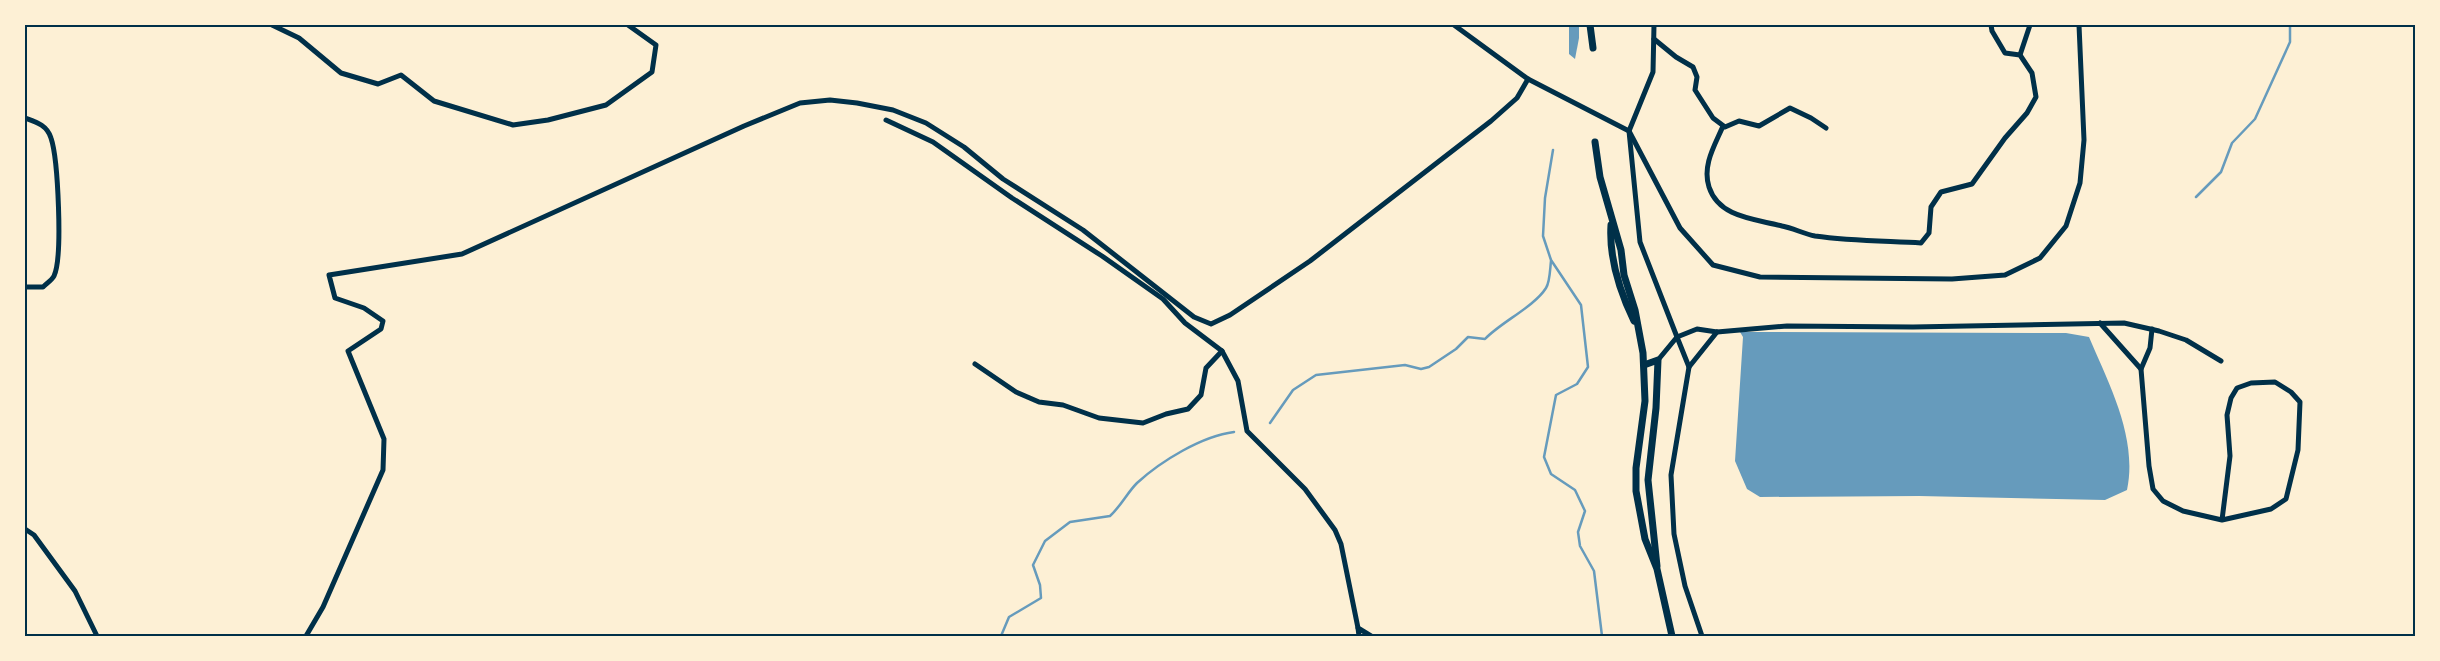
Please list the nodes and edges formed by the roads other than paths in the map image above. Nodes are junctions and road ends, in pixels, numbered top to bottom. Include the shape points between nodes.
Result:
1 (272, 25) edge
2 (628, 25) edge
3 (1454, 25) edge
4 (1590, 25) edge
5 (1654, 25) edge
6 (1991, 25) edge
7 (2030, 25) edge
8 (2079, 25) edge
9 (1654, 39) junction
10 (1593, 48) dead end
11 (2020, 55) junction
12 (1528, 79) junction
13 (25, 118) edge
14 (886, 120) dead end
15 (1723, 126) junction
16 (1826, 128) dead end
17 (1630, 131) junction
18 (1595, 142) dead end
19 (25, 287) edge
20 (2100, 323) junction
21 (2152, 330) junction
22 (1717, 332) junction
23 (1677, 337) junction
24 (1222, 351) junction
25 (1658, 360) junction
26 (2221, 361) dead end
27 (976, 364) dead end
28 (1644, 365) junction
29 (1689, 367) junction
30 (2141, 369) junction
31 (2222, 520) junction
32 (25, 529) edge
33 (1657, 569) junction
34 (1358, 628) junction
35 (97, 636) edge
36 (306, 636) edge
37 (1359, 636) edge
38 (1371, 636) edge
39 (1672, 636) edge
40 (1702, 636) edge

1 - 2 street via 299,38 341,73 378,84 401,75 434,101 513,125 606,105 652,72 656,45
3 - 12 street
4 - 10 street
5 - 9 street
6 - 11 street via 2005,53
7 - 11 street
8 - 17 street via 2084,140 2080,183 2066,226 2040,258 2005,275 1952,279 1760,277 1713,265 1680,228
9 - 15 street via 1693,67 1696,77 1694,90 1713,118
9 - 17 street via 1653,72
11 - 15 street via 2032,73 2036,97 1972,184 1941,192 1932,207 1930,233 1922,244 1814,236 1731,213 1716,200 1709,187 1707,171
12 - 17 street
12 - 36 street via 1517,98 1483,127 1310,261 1230,315 1211,324 1194,317 1083,230 1003,179 926,123 892,110 830,100 800,103 744,126 462,254 329,276 335,298 364,308 383,321 381,329 348,351 384,439 383,470 323,607
13 - 19 street via 42,124 51,137 59,234 54,277 43,287
14 - 24 street via 933,142 1102,256 1163,299 1184,323
15 - 16 street via 1739,121 1759,126 1790,108
17 - 23 street via 1640,242
18 - 28 street
20 - 21 street via 2124,323
20 - 22 street via 1787,326
20 - 30 street
21 - 26 street via 2186,340
21 - 30 street via 2150,348
22 - 23 street via 1697,329
22 - 29 street
23 - 25 street
23 - 29 street
24 - 27 street via 1206,368 1201,395 1188,409 1143,423 1099,418 1063,405 1040,402 1016,392
24 - 34 street via 1238,381 1247,431 1305,489 1335,530 1341,544
25 - 28 street
25 - 33 street via 1648,480
28 - 33 street via 1645,401 1636,491 1645,539
29 - 40 street via 1671,475 1674,534 1685,586
30 - 31 street via 2153,489 2163,501 2183,511
31 - 31 street via 2230,456 2228,414 2231,398 2238,388 2251,383 2275,382 2300,402 2298,450 2286,499 2271,509
32 - 35 street via 34,535 75,591
33 - 39 street
34 - 37 street
34 - 38 street

